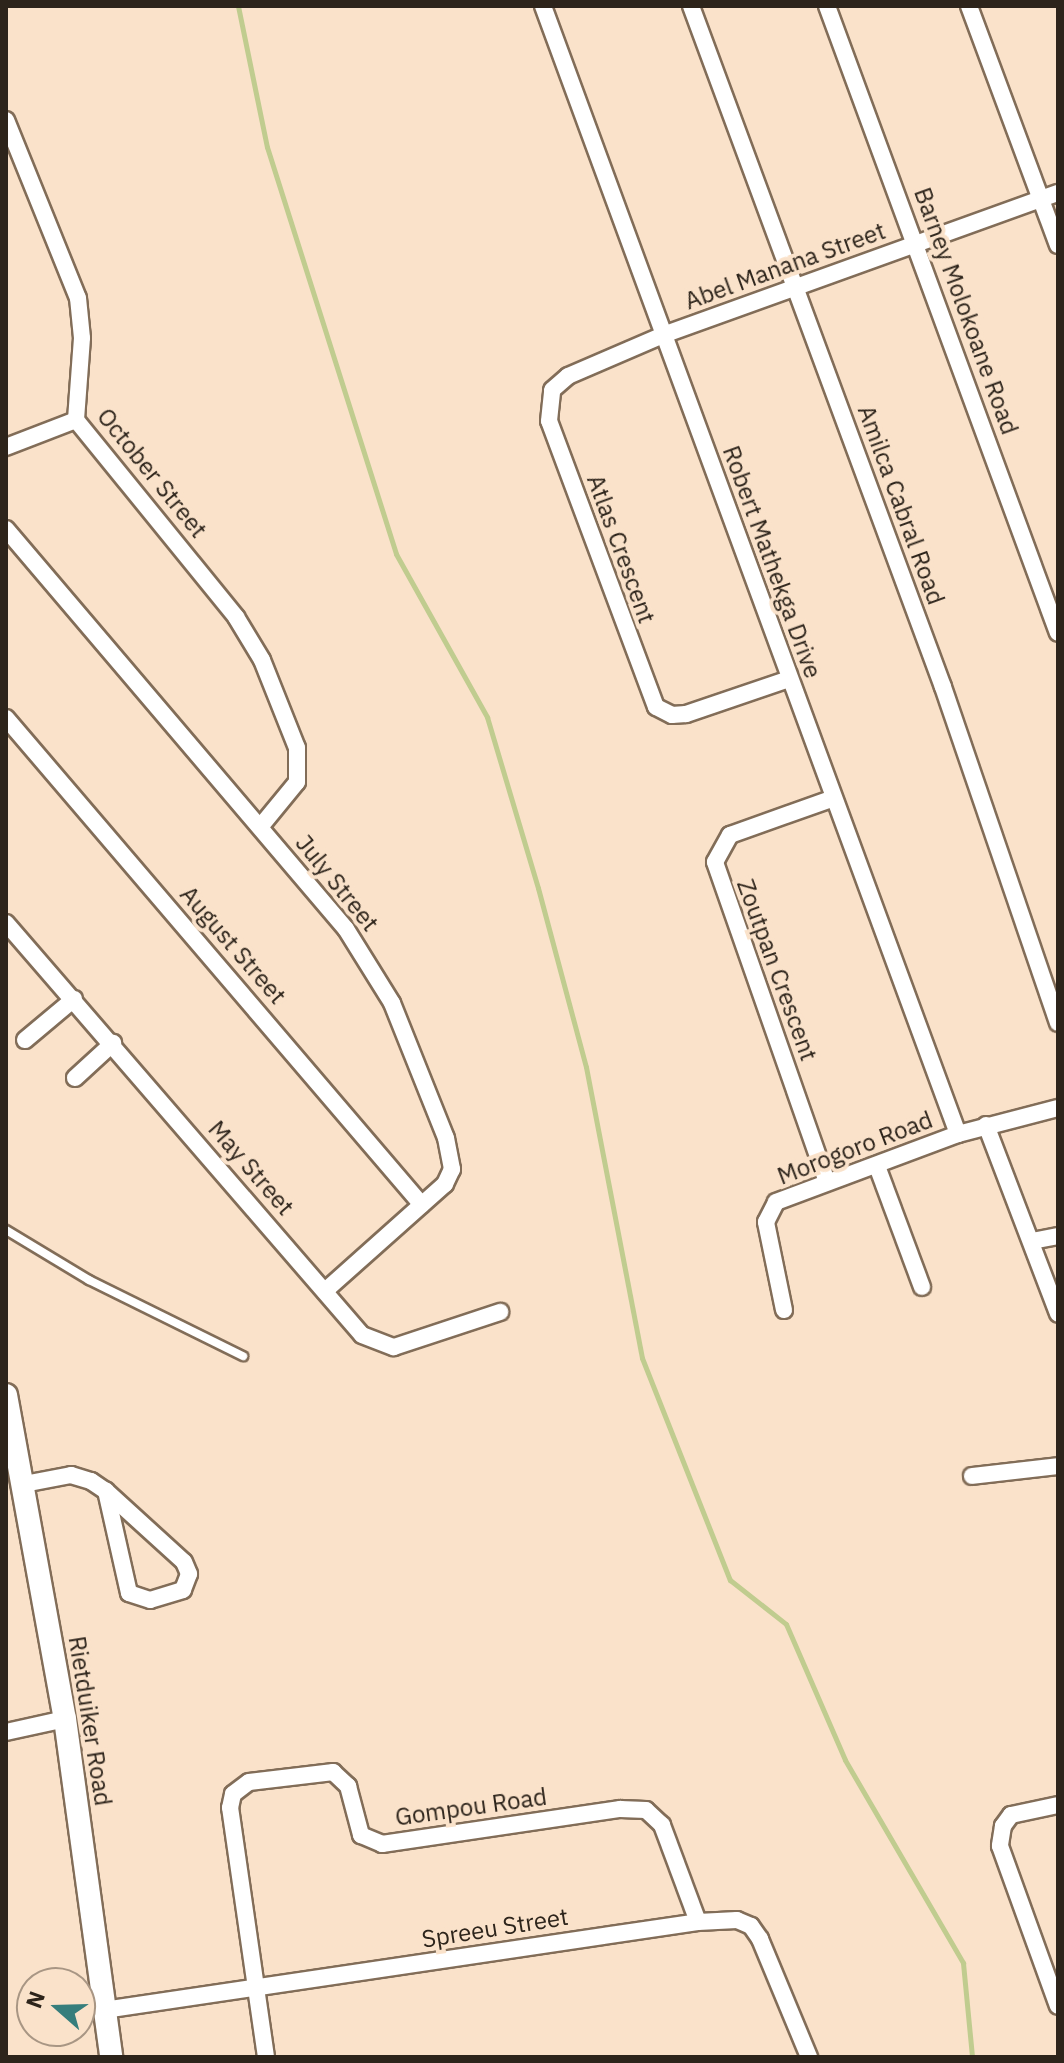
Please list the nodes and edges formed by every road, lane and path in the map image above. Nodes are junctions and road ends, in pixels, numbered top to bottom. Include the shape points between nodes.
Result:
1 (543, 6) edge
2 (691, 6) edge
3 (827, 6) edge
4 (969, 6) edge
5 (6, 120) edge
6 (1058, 193) edge
7 (1041, 198) junction
8 (916, 245) junction
9 (1058, 245) edge
10 (796, 290) junction
11 (663, 335) junction
12 (76, 420) junction
13 (6, 447) edge
14 (6, 529) edge
15 (1058, 633) edge
16 (789, 679) junction
17 (6, 718) edge
18 (834, 798) junction
19 (260, 827) junction
20 (6, 923) edge
21 (74, 999) junction
22 (1058, 1023) edge
23 (25, 1040) dead end
24 (113, 1043) junction
25 (75, 1078) dead end
26 (1058, 1108) edge
27 (986, 1125) junction
28 (958, 1134) junction
29 (877, 1166) junction
30 (827, 1182) junction
31 (422, 1205) junction
32 (6, 1230) edge
33 (1058, 1236) edge
34 (1032, 1241) junction
35 (922, 1287) dead end
36 (325, 1291) junction
37 (784, 1310) dead end
38 (500, 1312) dead end
39 (1058, 1314) edge
40 (243, 1356) dead end
41 (6, 1395) edge
42 (1058, 1466) edge
43 (972, 1476) dead end
44 (17, 1482) edge
45 (106, 1491) junction
46 (65, 1719) junction
47 (6, 1732) edge
48 (1058, 1805) edge
49 (698, 1922) junction
50 (256, 1989) junction
51 (1058, 2006) edge
52 (104, 2010) junction
53 (111, 2057) edge
54 (266, 2057) edge
55 (809, 2057) edge

1 - 11 street, Robert Mathekga Drive
2 - 10 street, Amilca Cabral Road
3 - 8 street, Barney Molokoane Road
4 - 7 street
5 - 12 street, October Street via 78,298 82,338
6 - 7 street, Abel Manana Street
7 - 8 street, Abel Manana Street
7 - 9 street
8 - 10 street, Abel Manana Street
8 - 15 street, Barney Molokoane Road
10 - 11 street, Abel Manana Street
10 - 22 street, Amilca Cabral Road via 943,687
11 - 16 street, Robert Mathekga Drive
11 - 16 street, Atlas Crescent via 561,379 547,406 650,697 661,711 680,715
12 - 13 street
12 - 19 street, October Street via 214,588 262,660 297,748 300,772 291,793
14 - 19 street, July Street
16 - 18 street, Robert Mathekga Drive
17 - 31 street, August Street
18 - 28 street, Robert Mathekga Drive
18 - 30 street, Zoutpan Crescent via 730,835 715,862
19 - 31 street, July Street via 346,929 392,1003 452,1162 449,1177
20 - 21 street, May Street
21 - 23 street
21 - 24 street, May Street
24 - 25 street
24 - 36 street, May Street
26 - 27 street, Morogoro Road
27 - 28 street, Morogoro Road
27 - 34 street
28 - 29 street, Morogoro Road
29 - 30 street, Morogoro Road
29 - 35 street
30 - 37 street, Morogoro Road via 781,1199 768,1211 767,1230
31 - 36 street, July Street
32 - 40 lane via 89,1280
33 - 34 street
34 - 39 street
36 - 38 street, May Street via 362,1335 383,1346 419,1341
41 - 44 street, Rietduiker Road
42 - 43 street
44 - 45 street via 71,1475
44 - 46 street, Rietduiker Road
45 - 45 street via 184,1562 189,1574 183,1590 150,1600 129,1593
46 - 47 street
46 - 52 street, Rietduiker Road
48 - 51 street via 1011,1815 1000,1846
49 - 50 street, Spreeu Street
49 - 50 street, Gompou Road via 662,1825 646,1810 620,1809 382,1844 361,1835 345,1781 320,1771 249,1782 231,1801
49 - 55 street, Spreeu Street via 737,1920 751,1926
50 - 52 street, Spreeu Street
50 - 54 street
52 - 53 street, Rietduiker Road

